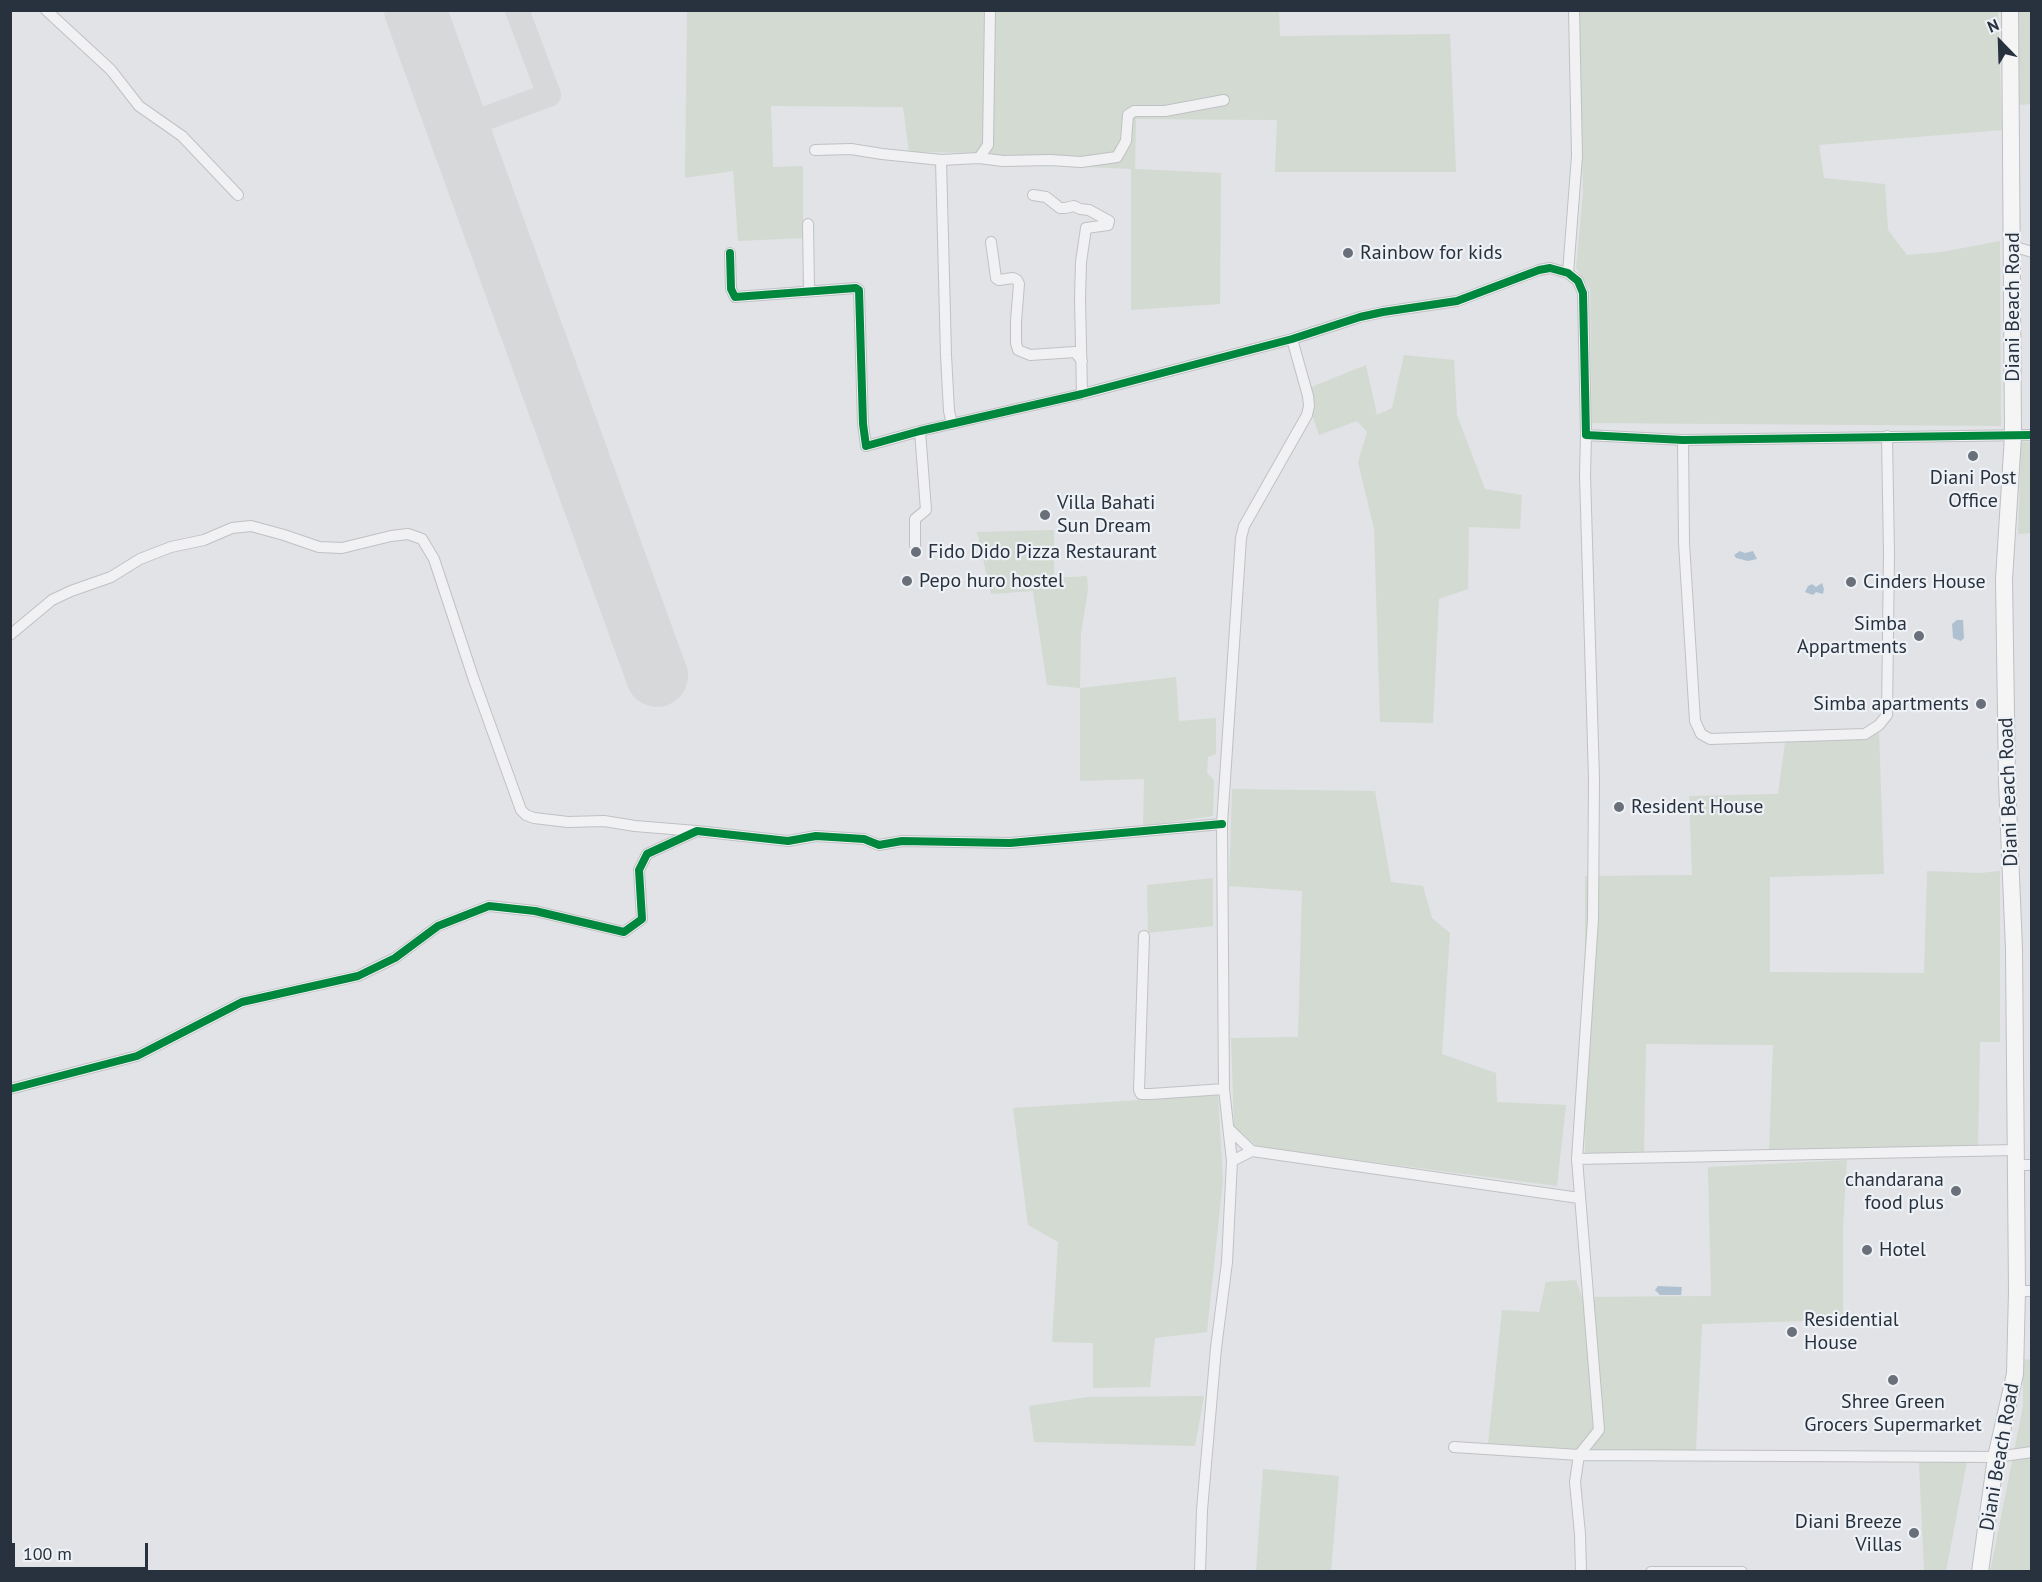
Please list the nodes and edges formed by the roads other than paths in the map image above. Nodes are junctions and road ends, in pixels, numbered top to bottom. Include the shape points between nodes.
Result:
1 (46, 10) edge
2 (990, 10) edge
3 (1574, 10) edge
4 (2010, 10) edge
5 (1224, 100) dead end
6 (815, 150) dead end
7 (979, 158) junction
8 (940, 160) junction
9 (238, 195) dead end
10 (1033, 195) dead end
11 (808, 224) dead end
12 (992, 242) dead end
13 (2012, 246) junction
14 (2031, 252) edge
15 (730, 253) dead end
16 (1568, 273) junction
17 (809, 291) junction
18 (1292, 339) junction
19 (1083, 362) junction
20 (1082, 394) junction
21 (952, 424) junction
22 (920, 431) junction
23 (1586, 435) junction
24 (2031, 435) edge
25 (1887, 436) junction
26 (2013, 436) junction
27 (1683, 440) junction
28 (915, 545) dead end
29 (10, 635) edge
30 (1222, 824) junction
31 (697, 831) junction
32 (1144, 936) dead end
33 (10, 1089) edge
34 (1224, 1089) junction
35 (1229, 1129) junction
36 (1251, 1151) junction
37 (1577, 1160) junction
38 (2020, 1160) edge
39 (1232, 1161) junction
40 (1579, 1198) junction
41 (2024, 1291) edge
42 (1454, 1446) dead end
43 (2031, 1452) edge
44 (1579, 1455) junction
45 (1996, 1457) junction
46 (1200, 1572) edge
47 (1581, 1572) edge
48 (1652, 1572) edge
49 (1742, 1572) edge
50 (1980, 1572) edge

1 - 9 street via 111,70 139,106 182,136
2 - 7 street via 988,146
3 - 16 street via 1577,156
4 - 13 main road, Diani Beach Road
5 - 7 street via 1166,111 1134,111 1128,115 1126,141 1117,157 1081,162
6 - 8 street via 851,149
7 - 8 street
8 - 21 street
10 - 19 street via 1046,197 1060,208 1089,210 1109,221 1108,225 1086,228 1080,298
11 - 17 street
12 - 19 street via 996,278 1013,278 1019,284 1018,350 1030,355 1075,352
13 - 14 street
13 - 26 main road, Diani Beach Road
15 - 17 street via 731,290 735,297
16 - 18 street via 1550,268 1539,270 1457,301 1360,317
16 - 23 street via 1578,281 1583,293
17 - 22 street via 856,288 860,292 866,446
18 - 20 street
18 - 30 street via 1309,406 1241,538
19 - 20 street
20 - 21 street
21 - 22 street
22 - 28 street via 926,510 915,519
23 - 27 street
23 - 37 street via 1594,779 1593,919
24 - 26 street
25 - 26 street
25 - 27 street
25 - 27 street via 1887,715 1865,734 1710,739 1701,734 1695,721 1684,543
26 - 38 main road, Diani Beach Road via 2004,579
29 - 31 street via 71,591 111,577 140,559 232,528 251,526 319,548 342,548 408,534 422,539 434,559 521,810 534,818 568,822 604,820
30 - 31 street via 1010,843 902,841 879,845 864,839 816,836 788,841
30 - 34 street
31 - 33 street via 647,854 639,870 642,919 624,933 535,911 489,906 438,926 395,958 358,976 242,1002 137,1056
32 - 34 street via 1141,1094
34 - 35 street
35 - 36 street
35 - 39 street
36 - 39 street
36 - 40 street
37 - 38 street
37 - 40 street
38 - 41 main road, Diani Beach Road
39 - 46 street
40 - 44 street via 1599,1430
41 - 45 main road, Diani Beach Road via 2015,1374
42 - 44 street
43 - 45 street
44 - 45 street
44 - 47 street via 1575,1482
45 - 50 main road, Diani Beach Road
48 - 49 street

